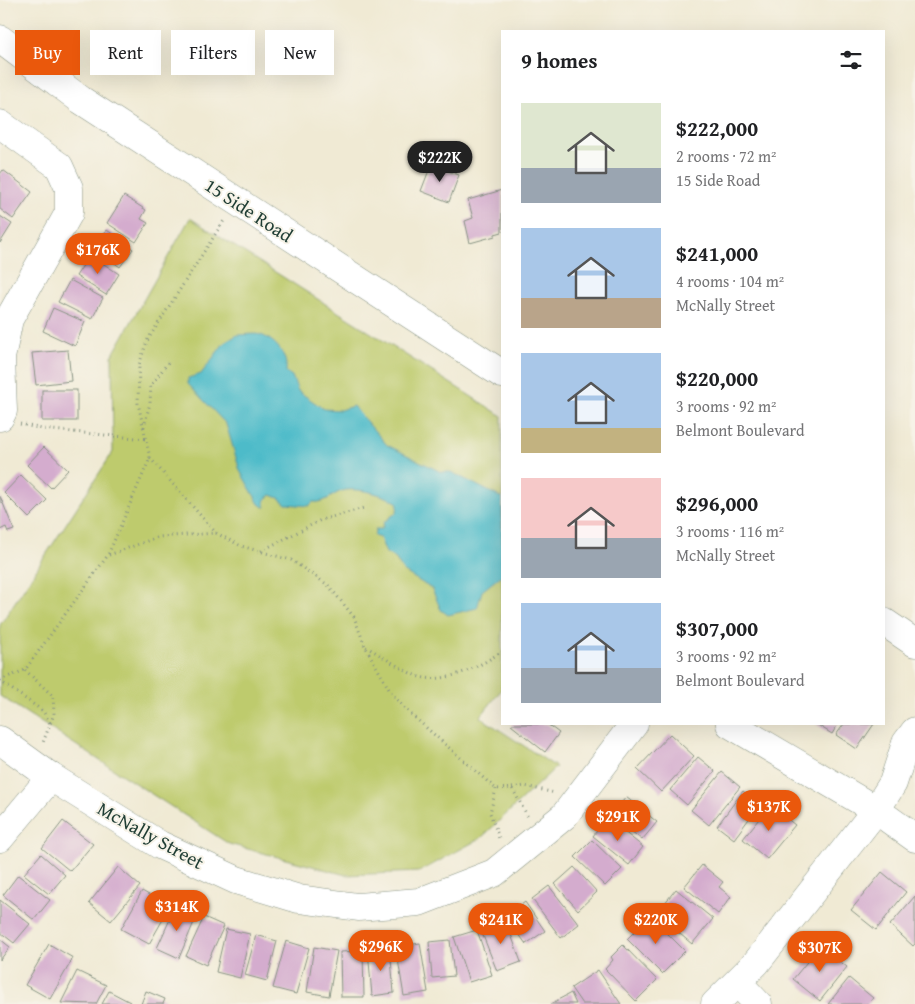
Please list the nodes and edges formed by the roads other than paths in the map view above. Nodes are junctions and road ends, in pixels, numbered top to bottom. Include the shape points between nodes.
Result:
1 (0, 39) edge
2 (0, 124) edge
3 (501, 373) edge
4 (8, 420) edge
5 (885, 623) edge
6 (915, 643) edge
7 (633, 725) edge
8 (732, 725) edge
9 (915, 731) edge
10 (0, 740) edge
11 (43, 771) junction
12 (904, 777) edge
13 (876, 810) junction
14 (0, 838) edge
15 (915, 838) edge
16 (738, 983) junction
17 (715, 1004) edge
18 (758, 1004) edge

1 - 3 street, 15 Side Road via 81,100
2 - 4 street via 59,166 69,188 69,213 9,319 1,358 3,411
5 - 6 street
7 - 11 street, McNally Street via 564,816 494,873 419,902 358,908 299,899 236,880 160,845
8 - 13 street
9 - 12 street via 906,743
10 - 11 street, McNally Street
11 - 14 street
12 - 13 street
13 - 15 street
13 - 16 street
16 - 17 street
16 - 18 street

